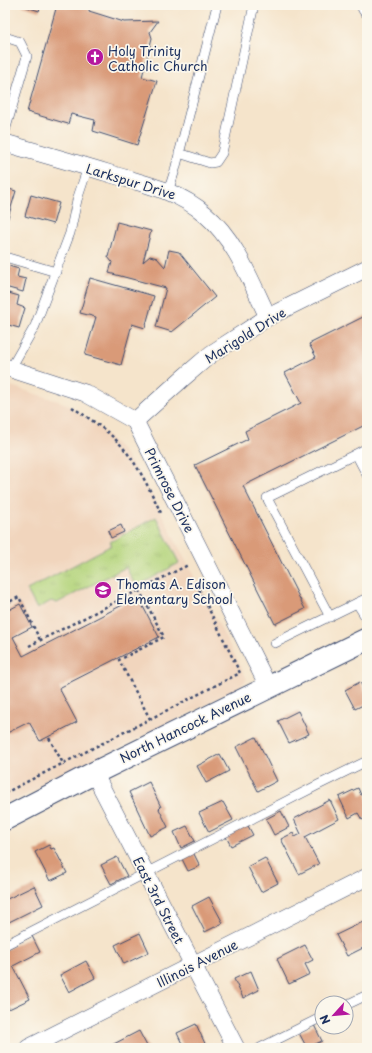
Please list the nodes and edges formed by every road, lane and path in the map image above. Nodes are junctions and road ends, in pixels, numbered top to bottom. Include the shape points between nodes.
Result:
1 (217, 5) edge
2 (254, 5) edge
3 (365, 5) edge
4 (367, 9) edge
5 (5, 37) edge
6 (5, 131) edge
7 (5, 143) edge
8 (179, 153) junction
9 (88, 167) junction
10 (168, 192) junction
11 (5, 257) edge
12 (367, 268) edge
13 (56, 272) junction
14 (268, 318) junction
15 (8, 368) edge
16 (66, 404) dead end
17 (135, 422) junction
18 (367, 448) edge
19 (356, 454) junction
20 (367, 475) edge
21 (163, 516) dead end
22 (184, 558) dead end
23 (198, 587) dead end
24 (139, 590) junction
25 (367, 598) edge
26 (357, 603) junction
27 (5, 604) edge
28 (330, 617) junction
29 (367, 619) edge
30 (367, 639) edge
31 (40, 640) junction
32 (275, 643) dead end
33 (29, 646) dead end
34 (268, 686) junction
35 (150, 719) junction
36 (49, 738) dead end
37 (367, 762) edge
38 (64, 764) junction
39 (94, 773) junction
40 (5, 793) edge
41 (5, 819) edge
42 (146, 873) junction
43 (367, 878) edge
44 (5, 946) edge
45 (193, 964) junction
46 (367, 995) edge
47 (354, 1001) edge
48 (314, 1021) edge
49 (28, 1048) edge
50 (236, 1048) edge
51 (260, 1048) edge

1 - 8 lane
2 - 8 lane via 222,153 216,162 210,163
3 - 4 street
5 - 6 lane via 20,42 27,56
7 - 9 street, Larkspur Drive
8 - 10 lane
9 - 10 street, Larkspur Drive
9 - 13 lane via 70,233
10 - 14 street, Larkspur Drive via 182,197 206,214 227,238
11 - 13 lane
12 - 14 street, Marigold Drive
13 - 15 lane via 35,326
14 - 17 street, Marigold Drive via 211,354
15 - 17 street via 85,393
16 - 21 path via 99,425 117,441 149,488
17 - 34 street, Primrose Drive
18 - 19 lane
19 - 20 lane
19 - 28 lane via 267,498
22 - 24 path via 188,565
23 - 35 path via 240,673
24 - 31 path
24 - 35 path via 164,637 119,660
25 - 26 lane
26 - 28 lane
26 - 29 lane
27 - 31 path via 19,597
28 - 32 lane
30 - 34 street, North Hancock Avenue
31 - 33 path
34 - 39 street, North Hancock Avenue
35 - 38 path
36 - 38 path
37 - 42 lane
38 - 40 path
39 - 41 street, North Hancock Avenue
39 - 42 street, East 3rd Street
42 - 44 lane
42 - 45 street, East 3rd Street
43 - 45 street, Illinois Avenue
45 - 49 street, Illinois Avenue
45 - 50 street, East 3rd Street
46 - 47 lane
48 - 51 lane

